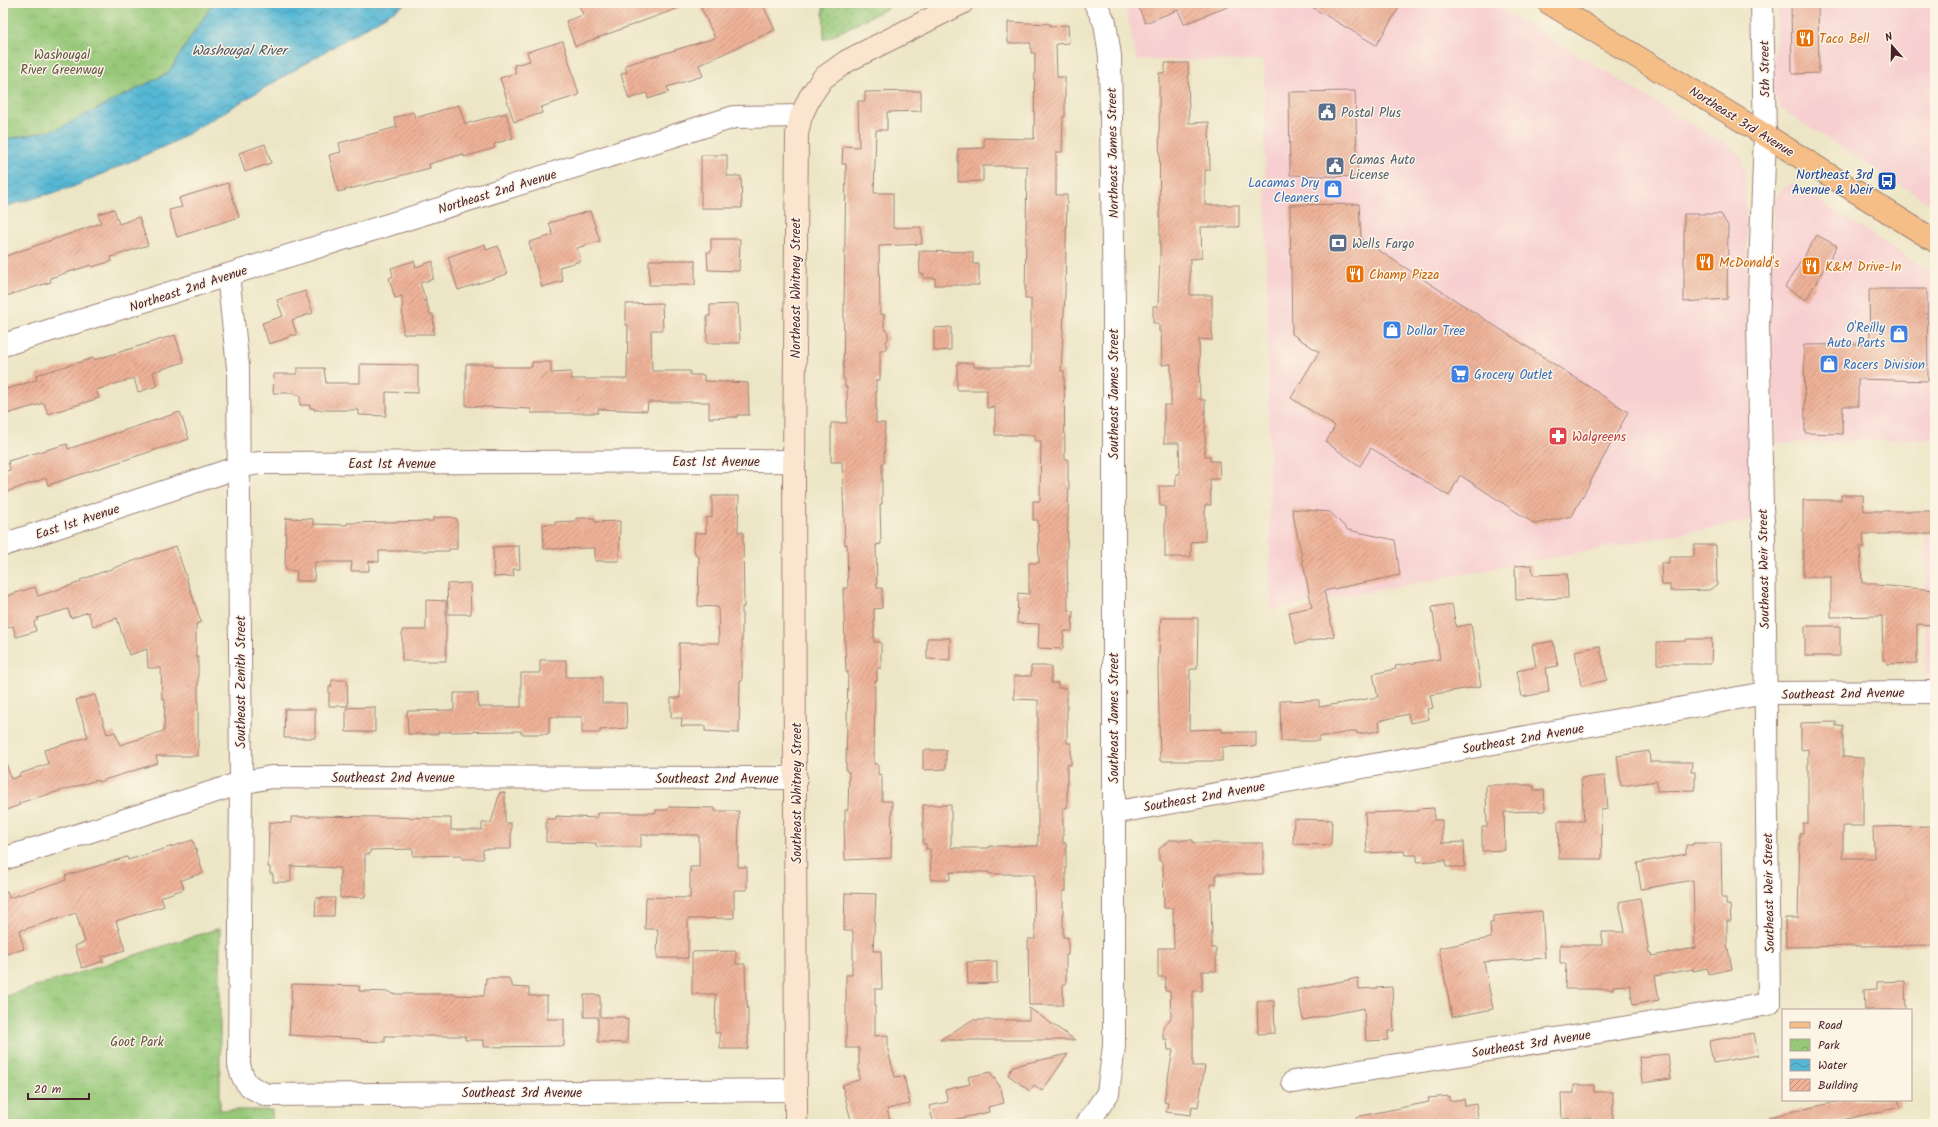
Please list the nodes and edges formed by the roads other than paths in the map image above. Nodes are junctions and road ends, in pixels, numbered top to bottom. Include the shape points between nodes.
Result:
1 (962, 3) edge
2 (1095, 3) edge
3 (1549, 3) edge
4 (1762, 3) edge
5 (801, 116) junction
6 (1765, 135) junction
7 (1935, 241) edge
8 (228, 275) junction
9 (1114, 306) joint
10 (3, 345) edge
11 (794, 461) junction
12 (239, 467) junction
13 (3, 545) edge
14 (1935, 692) edge
15 (1765, 693) junction
16 (796, 778) junction
17 (241, 783) junction
18 (1113, 813) junction
19 (3, 859) edge
20 (1770, 1004) joint
21 (1293, 1082) dead end
22 (249, 1088) joint
23 (796, 1090) junction
24 (796, 1124) edge
25 (1088, 1124) edge

1 - 5 street via 847,61 823,78
2 - 9 street, Northeast James Street via 1105,23 1110,56
3 - 6 main road, Northeast 3rd Avenue
4 - 6 street, 5th Street
5 - 8 street, Northeast 2nd Avenue via 734,117
5 - 11 street, Northeast Whitney Street via 796,158
6 - 7 main road, Northeast 3rd Avenue
6 - 15 street, Southeast Weir Street via 1758,325
8 - 10 street, Northeast 2nd Avenue
8 - 12 street, Southeast Zenith Street via 238,367
9 - 18 street, Southeast James Street
11 - 12 street, East 1st Avenue via 259,463
11 - 16 street, Southeast Whitney Street
12 - 13 street, East 1st Avenue
12 - 17 street, Southeast Zenith Street
14 - 15 street, Southeast 2nd Avenue
15 - 18 street, Southeast 2nd Avenue
15 - 20 street, Southeast Weir Street
16 - 17 street, Southeast 2nd Avenue via 271,777
16 - 23 street, Southeast Whitney Street
17 - 19 street, Southeast 2nd Avenue
17 - 22 street, Southeast Zenith Street via 239,1066
18 - 25 street, Southeast James Street via 1114,1046 1108,1093
20 - 21 street, Southeast 3rd Avenue
22 - 23 street, Southeast 3rd Avenue via 267,1095
23 - 24 street, Southeast Whitney Street

